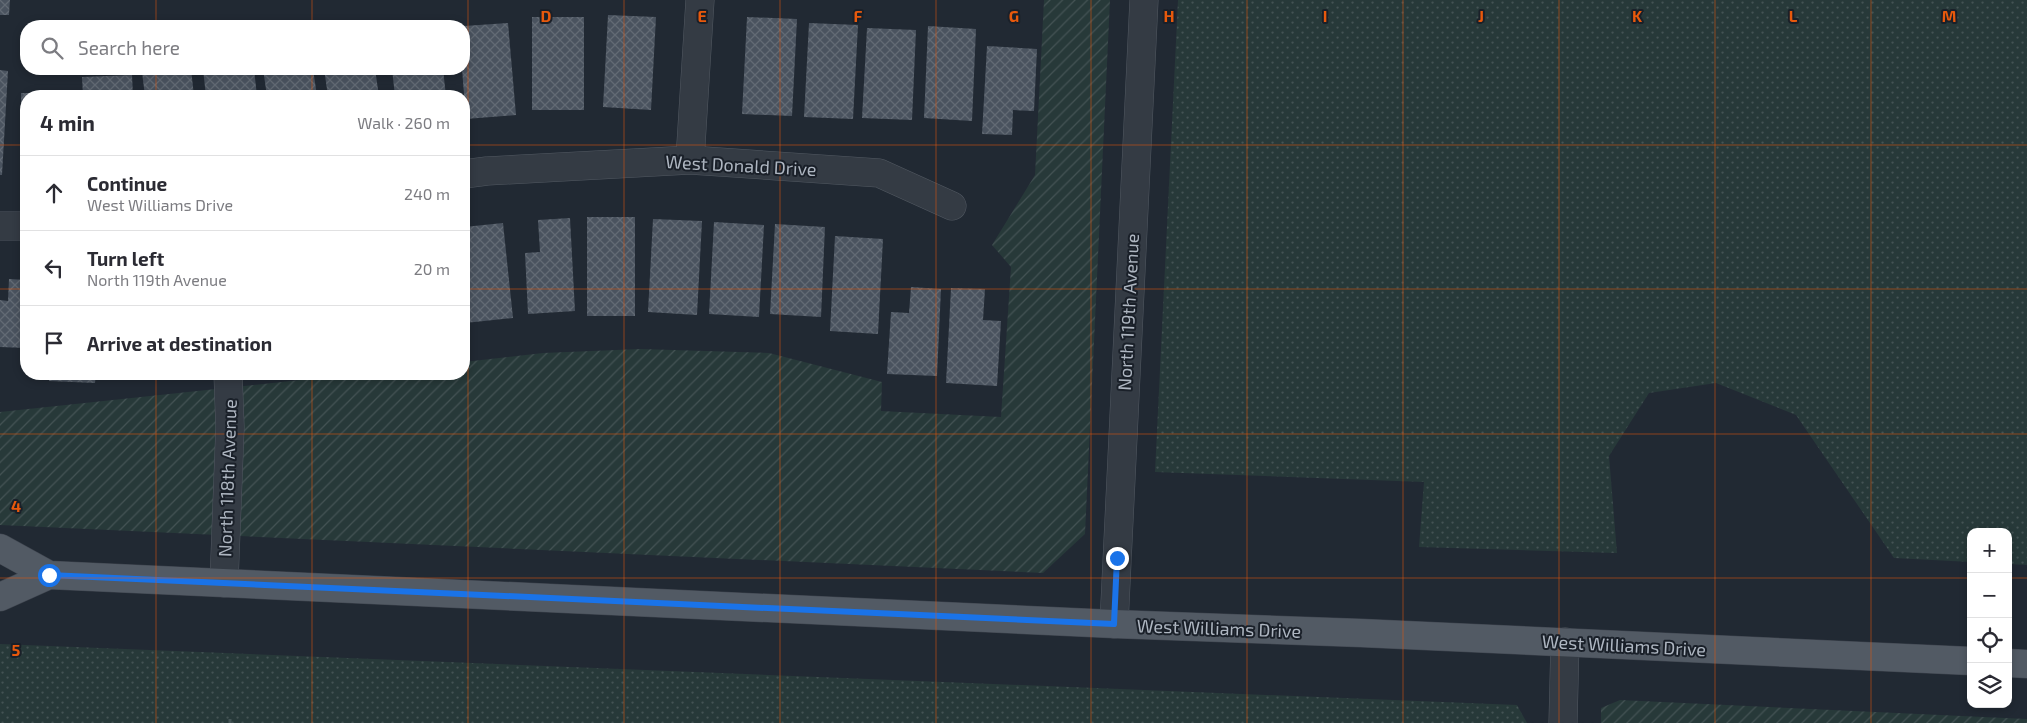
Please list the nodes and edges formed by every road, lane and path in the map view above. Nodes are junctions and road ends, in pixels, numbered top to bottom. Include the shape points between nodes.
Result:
1 (700, 0) edge
2 (1144, 0) edge
3 (690, 160) junction
4 (470, 173) edge
5 (952, 206) dead end
6 (0, 226) edge
7 (20, 226) edge
8 (228, 380) edge
9 (0, 548) edge
10 (49, 575) junction
11 (224, 583) junction
12 (0, 597) edge
13 (1114, 624) junction
14 (1564, 642) junction
15 (1967, 661) edge
16 (2012, 663) edge
17 (2027, 664) edge
18 (230, 716) dead end
19 (230, 723) edge
20 (1563, 723) edge

1 - 3 street
2 - 13 street, North 119th Avenue
3 - 4 street, West Donald Drive
3 - 5 street, West Donald Drive via 879,172
6 - 7 street
8 - 11 street, North 118th Avenue via 230,427
9 - 10 main road, West Williams Drive
10 - 11 main road, West Williams Drive
10 - 12 main road, West Williams Drive
11 - 13 main road, West Williams Drive
13 - 14 main road, West Williams Drive
14 - 15 main road, West Williams Drive
14 - 20 street
16 - 17 main road
18 - 19 path

